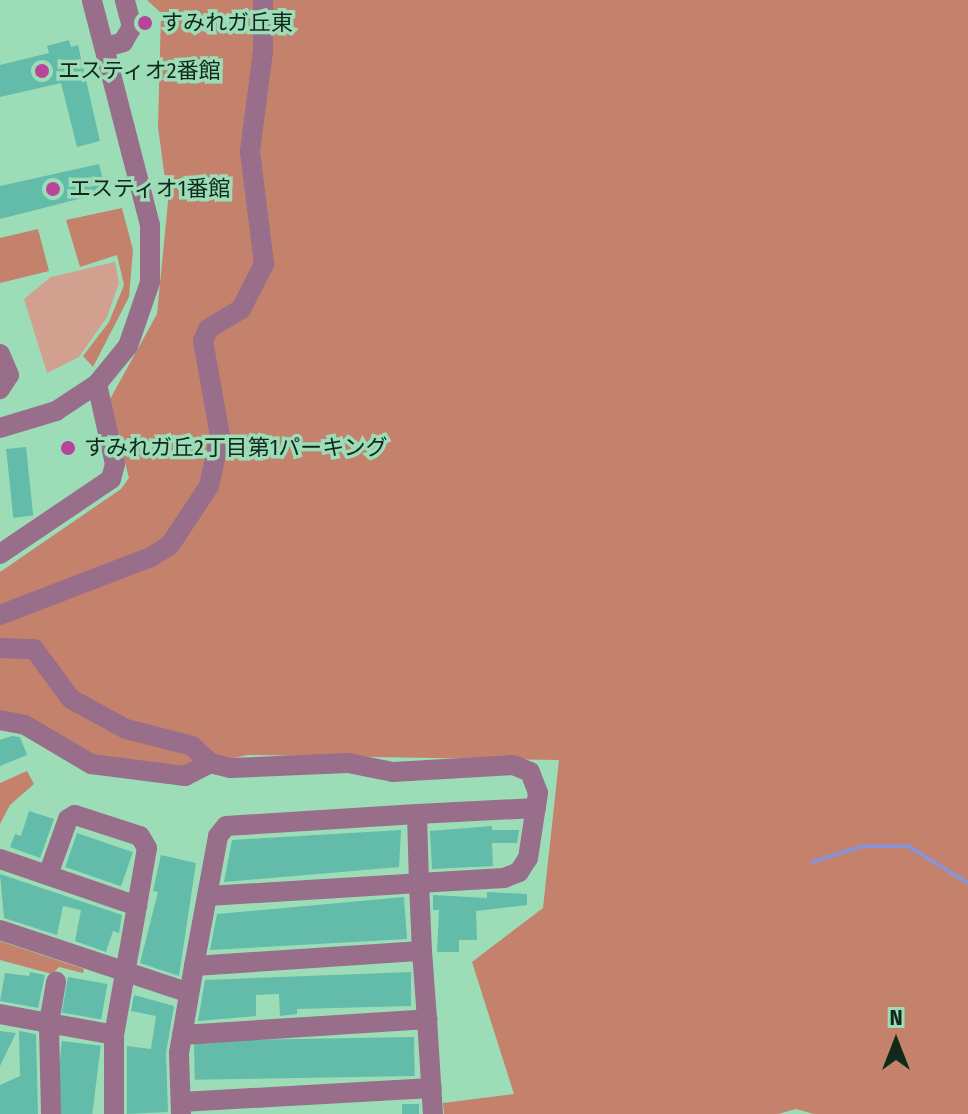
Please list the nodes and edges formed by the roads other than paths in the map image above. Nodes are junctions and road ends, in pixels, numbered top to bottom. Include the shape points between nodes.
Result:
1 (92, 0) edge
2 (125, 0) edge
3 (263, 0) edge
4 (106, 47) junction
5 (0, 354) edge
6 (97, 384) junction
7 (0, 389) edge
8 (0, 428) edge
9 (0, 550) edge
10 (0, 615) edge
11 (0, 648) edge
12 (0, 720) edge
13 (210, 763) junction
14 (536, 808) junction
15 (417, 814) junction
16 (0, 859) edge
17 (48, 875) junction
18 (419, 883) junction
19 (208, 896) junction
20 (137, 906) junction
21 (0, 930) edge
22 (422, 951) junction
23 (194, 966) junction
24 (127, 975) junction
25 (56, 982) dead end
26 (189, 993) junction
27 (0, 1014) edge
28 (427, 1019) junction
29 (49, 1023) junction
30 (114, 1035) junction
31 (182, 1035) junction
32 (432, 1088) junction
33 (181, 1108) edge
34 (51, 1114) edge
35 (114, 1114) edge
36 (433, 1114) edge

1 - 4 street
2 - 4 street via 132,27 123,42
3 - 10 street via 263,51 250,151 265,250 260,278 241,309 208,329 203,341 220,436 209,486 170,545 151,557
4 - 6 street via 150,225 151,254 138,326
5 - 7 street via 9,375
6 - 8 street via 56,411
6 - 9 street via 115,464 111,479
11 - 13 street via 34,649 71,699 126,729 192,746
12 - 13 street via 25,725 91,764 185,776
13 - 14 street via 230,768 348,763 393,772 513,765 530,772 538,783
14 - 15 street
14 - 18 street via 528,858 519,872
15 - 18 street
15 - 19 street via 226,826 218,836
16 - 17 street
17 - 20 street
17 - 20 street via 68,819 75,815 140,836 147,848
18 - 19 street
18 - 22 street
19 - 23 street
20 - 24 street
21 - 24 street
22 - 23 street
22 - 28 street
23 - 26 street
24 - 26 street
24 - 30 street
25 - 29 street
26 - 31 street
27 - 29 street
28 - 31 street
28 - 32 street
29 - 30 street
29 - 34 street
30 - 35 street
31 - 33 street
32 - 33 street
32 - 36 street

